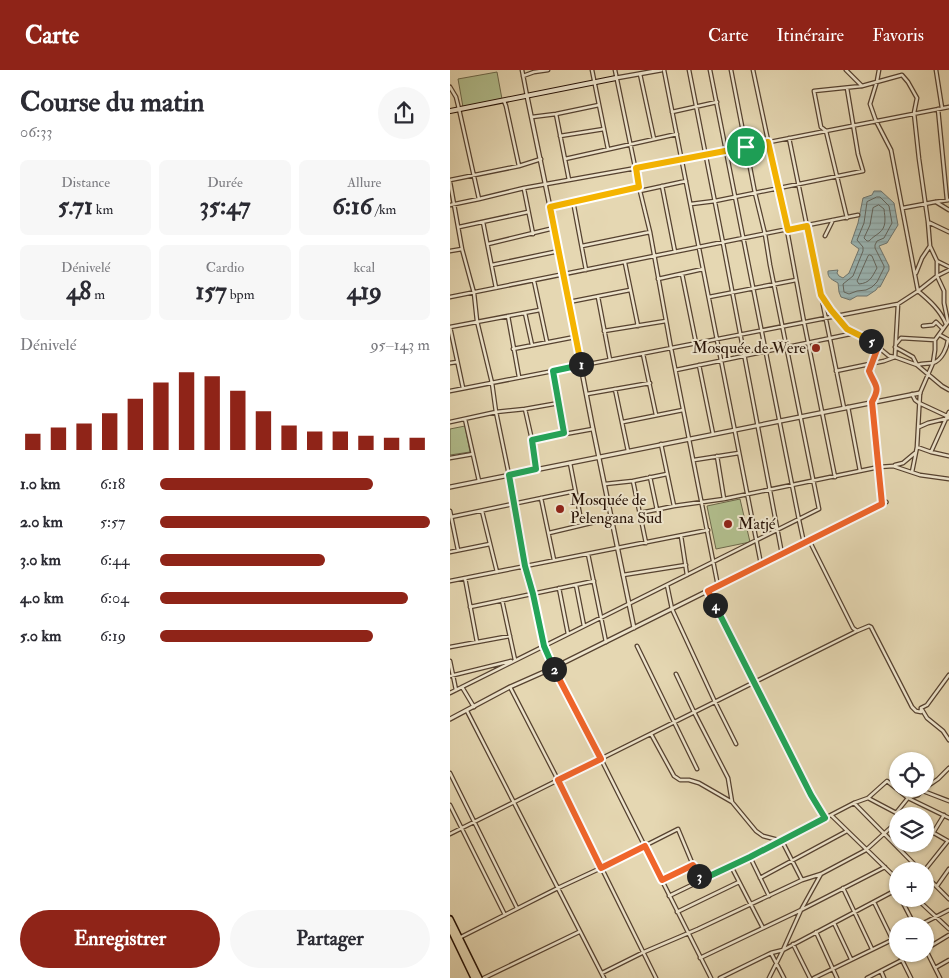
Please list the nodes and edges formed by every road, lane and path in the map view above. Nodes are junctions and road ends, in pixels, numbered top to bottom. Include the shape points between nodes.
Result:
1 (522, 70) edge
2 (548, 70) edge
3 (592, 70) edge
4 (615, 70) edge
5 (662, 70) edge
6 (689, 70) edge
7 (710, 70) edge
8 (731, 70) edge
9 (753, 70) edge
10 (846, 70) edge
11 (879, 70) edge
12 (936, 70) edge
13 (640, 74) junction
14 (523, 76) junction
15 (616, 78) junction
16 (877, 81) junction
17 (594, 83) junction
18 (862, 86) junction
19 (450, 87) edge
20 (847, 88) junction
21 (527, 96) junction
22 (504, 101) junction
23 (717, 102) junction
24 (600, 105) junction
25 (696, 106) junction
26 (949, 106) edge
27 (940, 108) junction
28 (459, 109) junction
29 (450, 111) edge
30 (672, 112) junction
31 (556, 114) junction
32 (914, 114) junction
33 (532, 117) junction
34 (876, 121) junction
35 (853, 126) junction
36 (604, 128) junction
37 (826, 131) junction
38 (677, 134) junction
39 (560, 136) junction
40 (789, 138) junction
41 (654, 139) junction
42 (768, 142) junction
43 (631, 144) junction
44 (746, 147) junction
45 (608, 149) junction
46 (726, 150) junction
47 (706, 155) junction
48 (540, 159) junction
49 (565, 159) junction
50 (682, 159) junction
51 (519, 166) junction
52 (636, 168) junction
53 (474, 175) junction
54 (837, 177) junction
55 (569, 180) junction
56 (450, 181) edge
57 (686, 181) junction
58 (798, 184) junction
59 (545, 185) junction
60 (662, 186) junction
61 (524, 188) junction
62 (778, 188) junction
63 (640, 189) junction
64 (755, 193) junction
65 (736, 197) junction
66 (479, 200) junction
67 (948, 200) edge
68 (573, 201) junction
69 (714, 201) junction
70 (934, 202) junction
71 (454, 204) junction
72 (691, 204) junction
73 (926, 204) junction
74 (450, 205) edge
75 (550, 207) junction
76 (903, 208) junction
77 (949, 210) edge
78 (528, 212) junction
79 (858, 216) dead end
80 (847, 218) junction
81 (833, 220) junction
82 (483, 222) junction
83 (928, 222) junction
84 (807, 226) junction
85 (459, 227) junction
86 (554, 228) junction
87 (788, 230) junction
88 (650, 232) junction
89 (949, 232) edge
90 (533, 234) junction
91 (765, 234) junction
92 (825, 236) dead end
93 (744, 238) junction
94 (723, 243) junction
95 (488, 244) junction
96 (582, 246) junction
97 (930, 246) junction
98 (699, 248) junction
99 (462, 249) junction
100 (450, 251) edge
101 (559, 251) junction
102 (675, 252) junction
103 (654, 256) junction
104 (938, 261) junction
105 (625, 263) junction
106 (492, 266) junction
107 (703, 269) junction
108 (949, 269) edge
109 (586, 270) junction
110 (682, 274) junction
111 (915, 274) junction
112 (563, 275) junction
113 (936, 276) junction
114 (658, 279) junction
115 (796, 280) junction
116 (534, 281) junction
117 (774, 284) junction
118 (496, 288) junction
119 (753, 288) junction
120 (630, 290) junction
121 (918, 291) junction
122 (732, 292) junction
123 (474, 293) junction
124 (821, 295) junction
125 (450, 297) edge
126 (598, 297) junction
127 (709, 297) junction
128 (569, 302) junction
129 (898, 304) junction
130 (540, 310) junction
131 (525, 313) junction
132 (508, 316) junction
133 (837, 316) junction
134 (825, 318) junction
135 (477, 321) junction
136 (666, 321) junction
137 (804, 322) junction
138 (948, 323) edge
139 (638, 326) junction
140 (923, 326) dead end
141 (450, 327) edge
142 (782, 327) junction
143 (943, 329) junction
144 (604, 331) junction
145 (762, 331) junction
146 (855, 333) junction
147 (740, 335) junction
148 (940, 335) junction
149 (576, 337) junction
150 (830, 338) junction
151 (717, 339) junction
152 (935, 340) junction
153 (949, 340) edge
154 (547, 342) junction
155 (696, 343) junction
156 (809, 343) junction
157 (532, 345) junction
158 (895, 346) junction
159 (787, 347) junction
160 (878, 347) junction
161 (671, 348) junction
162 (513, 349) junction
163 (766, 351) junction
164 (643, 354) junction
165 (744, 356) junction
166 (895, 357) junction
167 (610, 360) junction
168 (721, 360) junction
169 (457, 362) junction
170 (933, 362) junction
171 (450, 363) edge
172 (872, 364) junction
173 (581, 365) junction
174 (699, 365) junction
175 (917, 365) junction
176 (676, 370) junction
177 (553, 371) junction
178 (836, 371) junction
179 (928, 374) junction
180 (519, 377) junction
181 (492, 383) junction
182 (650, 383) junction
183 (463, 388) junction
184 (615, 389) junction
185 (949, 390) edge
186 (450, 391) edge
187 (920, 393) junction
188 (587, 394) junction
189 (912, 394) junction
190 (872, 402) junction
191 (558, 403) junction
192 (919, 403) junction
193 (846, 408) junction
194 (524, 409) junction
195 (683, 410) junction
196 (496, 412) junction
197 (822, 412) junction
198 (949, 412) edge
199 (656, 415) junction
200 (800, 417) junction
201 (948, 418) edge
202 (465, 419) junction
203 (779, 421) junction
204 (450, 422) edge
205 (622, 422) junction
206 (758, 425) junction
207 (919, 427) junction
208 (593, 429) junction
209 (735, 430) junction
210 (564, 433) junction
211 (713, 434) junction
212 (689, 439) junction
213 (532, 440) junction
214 (661, 444) junction
215 (917, 447) junction
216 (628, 451) junction
217 (739, 452) junction
218 (916, 452) junction
219 (931, 452) junction
220 (474, 454) junction
221 (717, 456) junction
222 (949, 456) edge
223 (599, 457) junction
224 (450, 458) edge
225 (694, 460) junction
226 (570, 463) junction
227 (893, 466) junction
228 (879, 467) junction
229 (536, 469) junction
230 (860, 471) junction
231 (912, 472) junction
232 (667, 474) junction
233 (509, 475) junction
234 (650, 477) junction
235 (835, 477) junction
236 (949, 479) edge
237 (479, 481) junction
238 (633, 481) junction
239 (814, 481) junction
240 (605, 484) junction
241 (793, 485) junction
242 (450, 487) edge
243 (770, 490) junction
244 (575, 491) junction
245 (747, 494) junction
246 (541, 498) junction
247 (724, 499) junction
248 (702, 502) junction
249 (884, 503) joint
250 (514, 504) junction
251 (674, 506) junction
252 (657, 510) junction
253 (450, 511) edge
254 (482, 511) junction
255 (640, 513) junction
256 (451, 517) edge
257 (612, 518) junction
258 (798, 520) junction
259 (582, 525) junction
260 (708, 530) junction
261 (778, 530) junction
262 (549, 533) junction
263 (681, 536) junction
264 (756, 540) junction
265 (810, 540) junction
266 (646, 542) junction
267 (804, 543) junction
268 (490, 544) junction
269 (618, 548) junction
270 (458, 550) junction
271 (450, 552) edge
272 (588, 554) junction
273 (782, 554) junction
274 (554, 561) junction
275 (714, 562) junction
276 (686, 565) junction
277 (761, 565) junction
278 (525, 566) junction
279 (497, 572) junction
280 (623, 575) junction
281 (687, 575) junction
282 (465, 578) junction
283 (450, 581) edge
284 (594, 581) junction
285 (576, 585) junction
286 (667, 586) junction
287 (718, 586) junction
288 (559, 588) junction
289 (708, 591) junction
290 (533, 594) junction
291 (502, 600) junction
292 (629, 604) junction
293 (470, 607) junction
294 (672, 609) junction
295 (601, 618) junction
296 (584, 626) junction
297 (634, 628) junction
298 (857, 631) junction
299 (568, 634) junction
300 (510, 636) junction
301 (478, 642) junction
302 (606, 642) junction
303 (544, 646) junction
304 (637, 646) dead end
305 (450, 647) edge
306 (516, 660) junction
307 (450, 661) edge
308 (553, 668) junction
309 (676, 674) dead end
310 (451, 675) edge
311 (949, 675) edge
312 (754, 682) junction
313 (462, 687) junction
314 (510, 687) junction
315 (456, 690) junction
316 (450, 693) edge
317 (715, 702) junction
318 (474, 707) junction
319 (921, 708) junction
320 (467, 711) junction
321 (694, 712) junction
322 (450, 719) edge
323 (674, 722) junction
324 (651, 734) junction
325 (949, 740) edge
326 (736, 744) dead end
327 (601, 759) junction
328 (949, 768) edge
329 (697, 769) dead end
330 (450, 773) edge
331 (558, 780) junction
332 (934, 782) edge
333 (934, 794) edge
334 (911, 797) edge
335 (868, 798) junction
336 (908, 798) junction
337 (949, 801) edge
338 (515, 802) junction
339 (732, 802) junction
340 (854, 803) junction
341 (450, 805) edge
342 (901, 807) edge
343 (889, 809) edge
344 (831, 815) junction
345 (944, 815) junction
346 (825, 818) junction
347 (949, 818) edge
348 (474, 822) junction
349 (462, 828) junction
350 (889, 830) edge
351 (847, 831) junction
352 (934, 831) edge
353 (450, 834) edge
354 (885, 834) junction
355 (934, 834) edge
356 (889, 837) edge
357 (782, 841) junction
358 (948, 841) edge
359 (645, 846) junction
360 (866, 850) junction
361 (905, 852) edge
362 (750, 857) junction
363 (792, 860) junction
364 (914, 862) edge
365 (930, 862) edge
366 (693, 865) junction
367 (731, 866) junction
368 (885, 867) junction
369 (601, 868) junction
370 (949, 869) edge
371 (889, 871) edge
372 (821, 874) junction
373 (760, 878) junction
374 (662, 880) junction
375 (701, 880) junction
376 (802, 880) junction
377 (739, 882) junction
378 (934, 884) edge
379 (937, 886) junction
380 (558, 888) junction
381 (843, 888) junction
382 (889, 894) edge
383 (669, 896) junction
384 (769, 896) junction
385 (948, 897) edge
386 (874, 902) junction
387 (752, 905) junction
388 (926, 907) edge
389 (517, 908) junction
390 (801, 910) junction
391 (949, 910) edge
392 (677, 912) junction
393 (854, 912) junction
394 (505, 915) junction
395 (936, 917) junction
396 (450, 919) edge
397 (834, 923) junction
398 (450, 928) edge
399 (763, 928) junction
400 (949, 929) edge
401 (580, 932) junction
402 (816, 932) junction
403 (688, 933) junction
404 (889, 934) edge
405 (949, 935) edge
406 (458, 940) junction
407 (889, 941) edge
408 (934, 943) edge
409 (793, 944) junction
410 (450, 945) edge
411 (872, 949) junction
412 (783, 950) junction
413 (644, 952) junction
414 (771, 954) junction
415 (700, 958) junction
416 (851, 959) junction
417 (949, 960) edge
418 (898, 962) edge
419 (903, 962) edge
420 (932, 962) edge
421 (776, 963) junction
422 (935, 968) junction
423 (833, 969) junction
424 (881, 971) junction
425 (602, 973) junction
426 (474, 978) edge
427 (479, 978) edge
428 (484, 978) edge
429 (604, 978) edge
430 (656, 978) edge
431 (711, 978) edge
432 (720, 978) edge
433 (769, 978) edge
434 (784, 978) edge
435 (810, 978) edge
436 (814, 978) edge
437 (837, 978) edge
438 (867, 978) edge
439 (884, 978) edge
440 (911, 978) edge
441 (940, 978) edge

1 - 14 street
2 - 14 street
3 - 17 street
4 - 15 street
5 - 13 street
5 - 30 street
6 - 25 street
7 - 23 street
8 - 44 street
9 - 42 street
10 - 18 street
11 - 16 street
12 - 27 street
13 - 15 street
13 - 41 street
14 - 21 street
15 - 17 main road
15 - 43 street
16 - 18 street
16 - 32 street via 902,75 917,98
16 - 34 street via 870,104
17 - 21 main road
17 - 24 street
18 - 20 street
19 - 28 street
20 - 35 street
20 - 37 street via 814,91 821,127
21 - 22 main road
21 - 33 street
22 - 28 main road
22 - 51 street
23 - 25 street
23 - 46 street
24 - 31 street
24 - 36 street
25 - 30 street
25 - 47 street
26 - 27 street
27 - 32 street
27 - 67 street
28 - 29 main road
28 - 53 street
30 - 38 street
31 - 33 street
31 - 39 street
32 - 34 street
32 - 73 street
33 - 48 street
34 - 35 street
34 - 76 street via 891,150
35 - 37 street
35 - 54 street via 863,171
36 - 39 street
36 - 45 street
37 - 40 street
37 - 54 street
38 - 41 street
38 - 50 street
39 - 49 street
40 - 42 street
40 - 58 street
41 - 43 street
42 - 44 street
42 - 62 street
43 - 45 street
43 - 52 street
44 - 46 street
44 - 64 street
45 - 49 street
46 - 47 street
46 - 65 street
47 - 50 street
47 - 69 street
48 - 51 street
48 - 59 street
49 - 55 street
50 - 52 street
50 - 57 street
51 - 53 street
52 - 55 street
52 - 63 street
53 - 56 street
53 - 66 street
54 - 58 street
54 - 80 street
55 - 59 street
56 - 71 street
57 - 60 street
57 - 72 street
58 - 62 street
58 - 84 street
59 - 61 street
59 - 75 street
60 - 63 street
60 - 102 street
61 - 66 street
61 - 78 street
62 - 64 street
62 - 87 street
63 - 68 street
63 - 88 street
64 - 65 street
64 - 91 street
65 - 69 street
65 - 93 street
66 - 71 street
67 - 70 street
68 - 75 street
68 - 96 street
69 - 72 street
69 - 94 street
70 - 73 street
70 - 77 street
71 - 74 street
71 - 85 street
72 - 98 street
73 - 76 street
73 - 83 street
75 - 86 street
76 - 111 street
78 - 82 street
78 - 90 street
79 - 80 street
80 - 81 street
81 - 84 street
81 - 92 street
82 - 85 street
82 - 95 street
83 - 89 street
83 - 97 street
84 - 87 street
84 - 124 street
85 - 99 street
86 - 90 street
86 - 101 street
87 - 91 street
87 - 115 street
88 - 96 street
88 - 103 street
90 - 95 street
91 - 93 street
91 - 117 street
93 - 94 street
93 - 119 street
94 - 98 street
94 - 122 street
95 - 106 street
96 - 109 street
97 - 104 street
97 - 111 street
98 - 102 street
98 - 107 street
99 - 100 street
99 - 123 street
101 - 106 street
101 - 112 street
102 - 103 street
103 - 105 street
103 - 114 street
104 - 108 street
104 - 113 street
105 - 109 street
105 - 120 street
106 - 118 street
107 - 110 street
107 - 127 street
108 - 113 street
109 - 112 street
110 - 114 street
110 - 155 street
111 - 121 street
112 - 116 street
112 - 128 street
113 - 121 street
113 - 138 street via 944,291
114 - 136 street
115 - 117 street
115 - 137 street
116 - 118 street
116 - 130 street
117 - 119 street
117 - 142 street
118 - 123 street
119 - 122 street
119 - 145 street
120 - 126 street
120 - 139 street
121 - 129 street
121 - 138 street
122 - 127 street
122 - 147 street
123 - 125 street
123 - 135 street
124 - 133 street
124 - 134 street
126 - 128 street
126 - 144 street
127 - 151 street
128 - 149 street
129 - 133 street
129 - 158 street
130 - 131 street
130 - 154 street
131 - 132 street
131 - 157 street
132 - 135 street
132 - 162 street
133 - 134 street
133 - 146 street via 847,329
134 - 137 street
134 - 150 street
135 - 141 street
135 - 181 street
136 - 139 street
136 - 161 street
137 - 142 street
137 - 156 street
138 - 143 street
139 - 144 street
140 - 143 street via 936,322
141 - 169 street
142 - 145 street
142 - 159 street
143 - 148 street
144 - 167 street
145 - 147 street
145 - 163 street
146 - 150 street
146 - 160 street
147 - 151 street
147 - 165 street
148 - 152 street
148 - 153 street
149 - 154 street
149 - 173 street
150 - 156 street
150 - 178 street
151 - 155 street
151 - 168 street
152 - 158 street via 901,338
152 - 170 street
153 - 170 street via 944,354
154 - 157 street
155 - 161 street
156 - 159 street
156 - 197 street
157 - 162 street
158 - 166 street
158 - 175 street via 913,357
159 - 163 street
159 - 200 street
160 - 166 street
160 - 172 street
161 - 164 street
161 - 176 street
162 - 180 street
163 - 165 street
163 - 203 street
164 - 167 street
164 - 182 street
165 - 168 street
165 - 206 street
166 - 172 street
166 - 175 street
167 - 173 street
168 - 174 street
168 - 209 street
169 - 171 street
169 - 183 street
170 - 175 street
170 - 179 street
172 - 178 street
172 - 190 street via 869,371 877,386
173 - 177 street
173 - 188 street
174 - 176 street
174 - 211 street
175 - 179 street
176 - 195 street
177 - 180 street
177 - 191 street
178 - 193 street
179 - 185 street
179 - 187 street
180 - 181 street
181 - 183 street
181 - 196 street
182 - 184 street
182 - 199 street
183 - 186 street
184 - 188 street
184 - 205 street
187 - 189 street
187 - 192 street
188 - 208 street
189 - 190 street
189 - 192 street
190 - 193 street
190 - 228 street
191 - 194 street
191 - 210 street
192 - 201 street
192 - 207 street
193 - 197 street
193 - 230 street
194 - 196 street
194 - 213 street
195 - 199 street
195 - 212 street
196 - 202 street
196 - 233 street
197 - 200 street
197 - 235 street
198 - 201 street
199 - 205 street
200 - 203 street
200 - 239 street
201 - 207 street
201 - 219 street
202 - 204 street
202 - 220 street
203 - 206 street
203 - 241 street
205 - 216 street
206 - 209 street
206 - 243 street
207 - 215 street
208 - 210 street
208 - 223 street
209 - 211 street
209 - 217 street
210 - 213 street
211 - 212 street
212 - 214 street
212 - 225 street
213 - 229 street
214 - 216 street
214 - 232 street
215 - 218 street
215 - 219 street
216 - 223 street
217 - 221 street
217 - 245 street
218 - 227 street via 903,463
218 - 231 street
219 - 222 street
220 - 224 street
220 - 237 street
221 - 225 street
221 - 247 street
223 - 226 street
223 - 240 street
225 - 248 street
226 - 229 street
226 - 244 street
227 - 228 street
227 - 231 street
228 - 230 street
228 - 249 street
229 - 233 street
230 - 235 street
231 - 236 street
232 - 234 street
232 - 251 street
233 - 237 street
233 - 250 street
234 - 238 street
234 - 252 street
235 - 239 street
237 - 242 street
238 - 240 street
238 - 255 street
239 - 241 street
239 - 258 street via 819,509
240 - 257 street
241 - 243 street
241 - 258 street
243 - 245 street
243 - 261 street
244 - 246 street
244 - 259 street
245 - 247 street
245 - 264 street
246 - 250 street
246 - 262 street
247 - 248 street
248 - 251 street
248 - 260 street
249 - 265 street
250 - 254 street
250 - 278 street
251 - 252 street
252 - 255 street
253 - 256 street
254 - 256 street
254 - 268 street
255 - 266 street
256 - 270 street
257 - 259 street
257 - 269 street
258 - 261 street
258 - 267 street
259 - 262 street
260 - 263 street
260 - 275 street
261 - 264 street
261 - 273 street
262 - 274 street
263 - 266 street
263 - 276 street
264 - 275 street
264 - 277 street
265 - 267 street
265 - 298 street
266 - 269 street
267 - 273 street
268 - 270 street
268 - 279 street
269 - 272 street
269 - 280 street
270 - 271 street
272 - 274 street
272 - 284 street
273 - 277 street
274 - 278 street
275 - 281 street
275 - 287 street
276 - 280 street
276 - 281 street
277 - 287 street
278 - 279 street
278 - 290 street
279 - 282 street
280 - 292 street
281 - 286 street
282 - 283 street
282 - 293 street
284 - 285 street
284 - 295 street
285 - 288 street
285 - 296 street
286 - 292 street
286 - 294 street
287 - 289 street
288 - 290 street
288 - 299 street
289 - 294 street
289 - 312 street
290 - 291 street
290 - 303 street
291 - 293 street
291 - 300 street
292 - 295 street
292 - 297 street
293 - 301 street
294 - 297 street
294 - 317 street
295 - 296 street
295 - 302 street
296 - 299 street
297 - 302 street
298 - 312 street
298 - 319 street via 871,627 912,707 918,713
299 - 303 street
300 - 301 street
300 - 306 street
301 - 305 street
302 - 308 street
303 - 306 street
303 - 308 street
304 - 323 street
306 - 310 street
306 - 313 street
307 - 310 street
308 - 314 street
308 - 327 street
309 - 321 street
310 - 315 street
311 - 319 street via 927,705
312 - 317 street
312 - 346 street
313 - 315 street
313 - 318 street
314 - 318 street
314 - 331 street
315 - 316 street
317 - 321 street
317 - 326 street
318 - 320 street
319 - 325 street
320 - 322 street
320 - 338 street
321 - 323 street
321 - 339 street via 728,778
323 - 324 street
323 - 329 street
324 - 327 street
324 - 339 street via 674,776 699,784
327 - 331 street
327 - 359 street
328 - 332 street
330 - 348 street
331 - 338 street
331 - 369 street
333 - 337 street
334 - 336 street
335 - 336 street via 887,781
335 - 340 street
335 - 343 street
336 - 342 street
336 - 345 street
338 - 348 street
338 - 380 street
339 - 357 street via 756,831
340 - 344 street
340 - 354 street
341 - 349 street
344 - 346 street
344 - 351 street
345 - 347 street
345 - 352 street
346 - 357 street
348 - 349 street
348 - 389 street
349 - 353 street
349 - 394 street
350 - 354 street
351 - 360 street
351 - 363 street
354 - 356 street
354 - 360 street
355 - 358 street
357 - 362 street
357 - 363 street
358 - 365 street
359 - 366 street via 678,829
359 - 369 street
359 - 374 street
360 - 368 street
360 - 372 street
361 - 364 street
362 - 367 street
362 - 373 street
363 - 373 street
363 - 376 street
366 - 374 street
366 - 375 street
367 - 375 street
367 - 377 street
368 - 371 street
368 - 381 street
369 - 380 street
369 - 413 street
370 - 379 street
372 - 376 street
372 - 390 street
373 - 384 street
374 - 383 street
375 - 383 street
376 - 384 street
377 - 387 street
377 - 392 street
378 - 379 street
379 - 385 street
380 - 389 street
380 - 401 street
381 - 390 street
381 - 393 street
382 - 386 street
383 - 392 street
384 - 387 street
386 - 393 street
386 - 404 street
387 - 399 street
387 - 403 street
388 - 395 street
389 - 394 street
390 - 399 street
390 - 412 street
391 - 395 street
392 - 403 street
393 - 397 street
393 - 411 street
394 - 406 street
395 - 400 street
396 - 406 highway
397 - 402 street
397 - 416 street
398 - 406 highway
399 - 415 street
401 - 425 street
401 - 428 street
402 - 409 street
402 - 423 street
403 - 413 street
403 - 415 street
405 - 408 street
406 - 410 street
406 - 426 highway
406 - 427 highway
407 - 411 street
409 - 412 street
409 - 435 street
411 - 416 street
412 - 414 street
412 - 421 street
413 - 425 street
413 - 430 street
414 - 421 street
414 - 432 street
415 - 431 street
416 - 423 street
417 - 422 street
418 - 424 street
419 - 440 street
420 - 422 street
421 - 433 street
421 - 434 street
422 - 441 street
423 - 436 street
423 - 437 street
424 - 438 street
424 - 439 street
425 - 429 street

